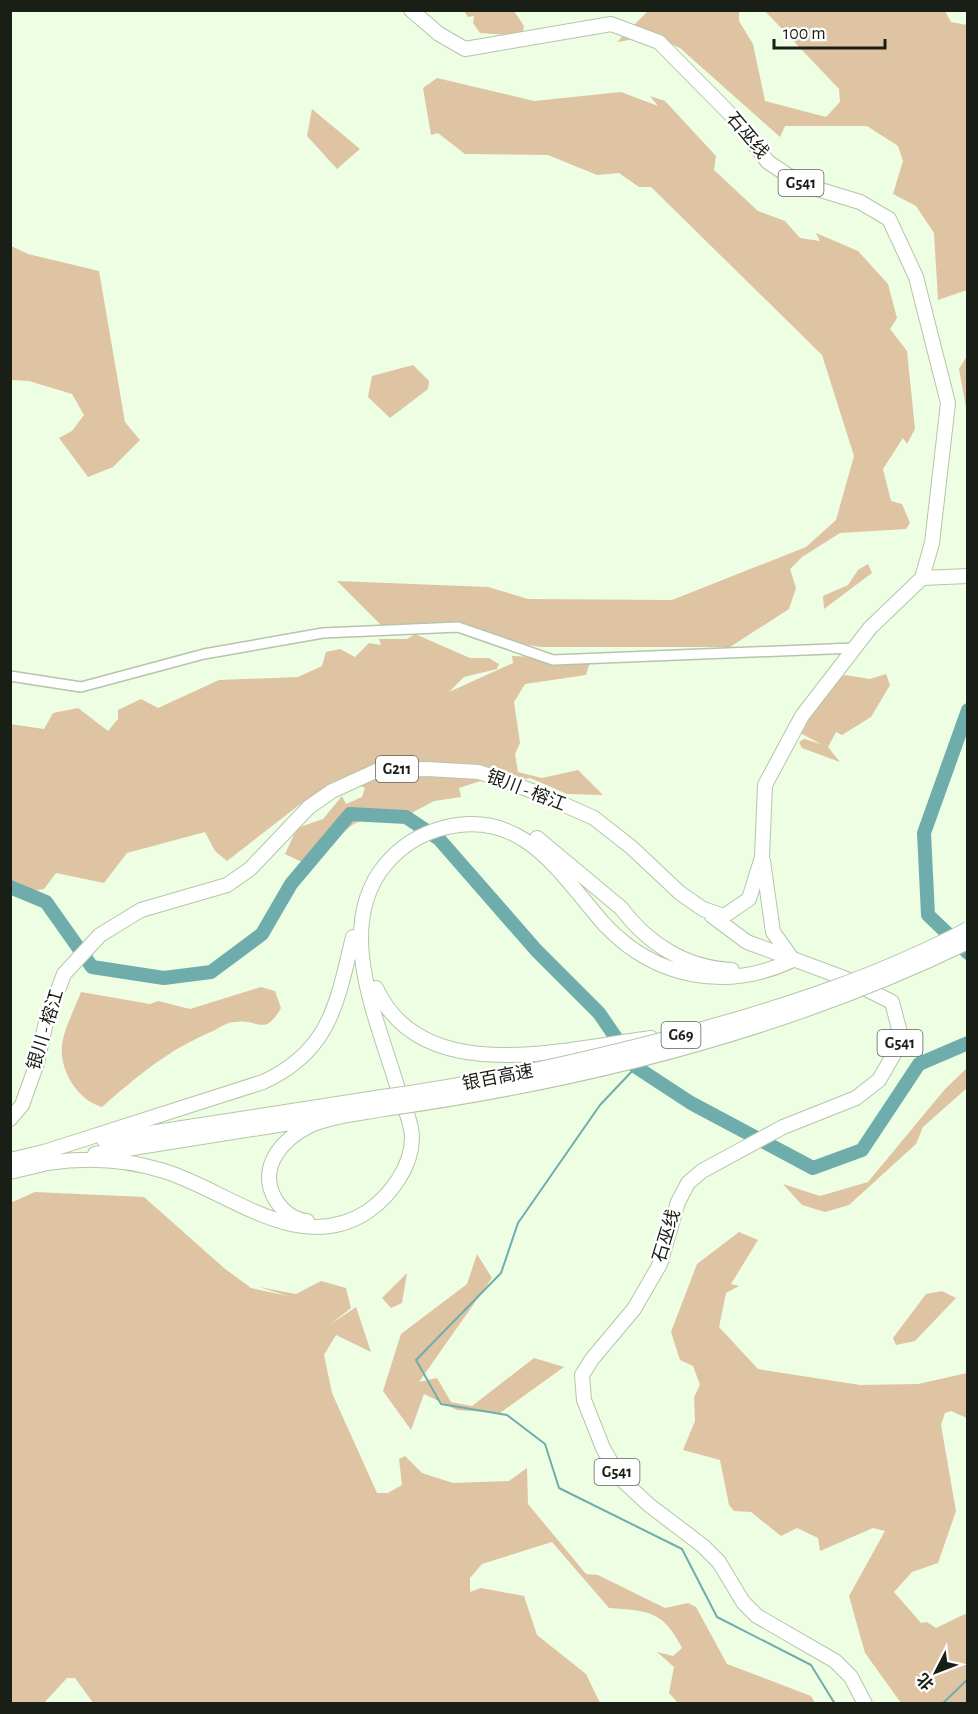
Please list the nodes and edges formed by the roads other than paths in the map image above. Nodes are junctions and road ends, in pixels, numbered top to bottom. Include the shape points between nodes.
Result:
1 (411, 10) edge
2 (968, 576) edge
3 (922, 579) junction
4 (854, 648) junction
5 (10, 676) edge
6 (444, 824) junction
7 (393, 851) junction
8 (762, 857) junction
9 (703, 909) junction
10 (968, 929) edge
11 (353, 937) junction
12 (968, 942) edge
13 (361, 956) junction
14 (793, 960) junction
15 (687, 1034) junction
16 (383, 1103) junction
17 (10, 1119) edge
18 (46, 1157) junction
19 (10, 1160) edge
20 (10, 1172) edge
21 (865, 1704) edge

1 - 3 highway, 石巫线 / G541 via 439,34 465,49 611,24 659,42 732,116 768,162 801,184 860,202 889,219 916,277 948,403 932,543
2 - 3 highway
3 - 4 highway
4 - 5 street via 553,660 458,627 323,633 204,654 81,687
4 - 8 highway via 802,716 765,785
6 - 7 highway via 410,834
6 - 14 highway via 479,818 525,831 621,908 656,944 678,957 702,966 748,970
6 - 14 highway via 490,826 531,843 605,925 644,957 668,968 718,978 744,976
7 - 11 highway via 375,866 364,886
7 - 13 highway via 366,898 360,927
8 - 9 highway via 749,899 724,916
8 - 14 highway via 773,932
9 - 14 highway, 银川 - 榕江 via 747,942
9 - 17 highway, 银川 - 榕江 / G211 via 594,818 538,793 479,772 378,770 332,791 309,807 250,869 227,885 141,910 100,934 64,974 22,1105
10 - 15 highway, 银百高速 / G69, bridge via 828,990
11 - 16 highway via 373,1028 406,1137 402,1154 385,1187 356,1210 329,1220 310,1221 284,1210 273,1195 269,1176 280,1147 313,1124
11 - 18 highway via 330,1020 312,1048 285,1071
12 - 16 highway, 银百高速 / G69, bridge via 858,991 744,1030 552,1080
13 - 15 highway, bridge via 385,1008 397,1021 454,1050 503,1056
13 - 18 highway via 412,1136 401,1174 383,1199 367,1211 340,1224 300,1227 151,1167
14 - 21 highway, 石巫线 / G541 via 844,978 892,1002 902,1040 879,1080 856,1098 783,1127 702,1171 688,1183 678,1202 660,1264 634,1309 582,1375 584,1400 620,1478 719,1562 743,1602 757,1616 836,1661 851,1677
15 - 16 highway, 银百高速 / G69, bridge via 549,1069
16 - 18 highway, 银百高速 / G69 via 154,1143
18 - 19 highway, 银百高速 / G69
18 - 20 highway, 银百高速 / G69

